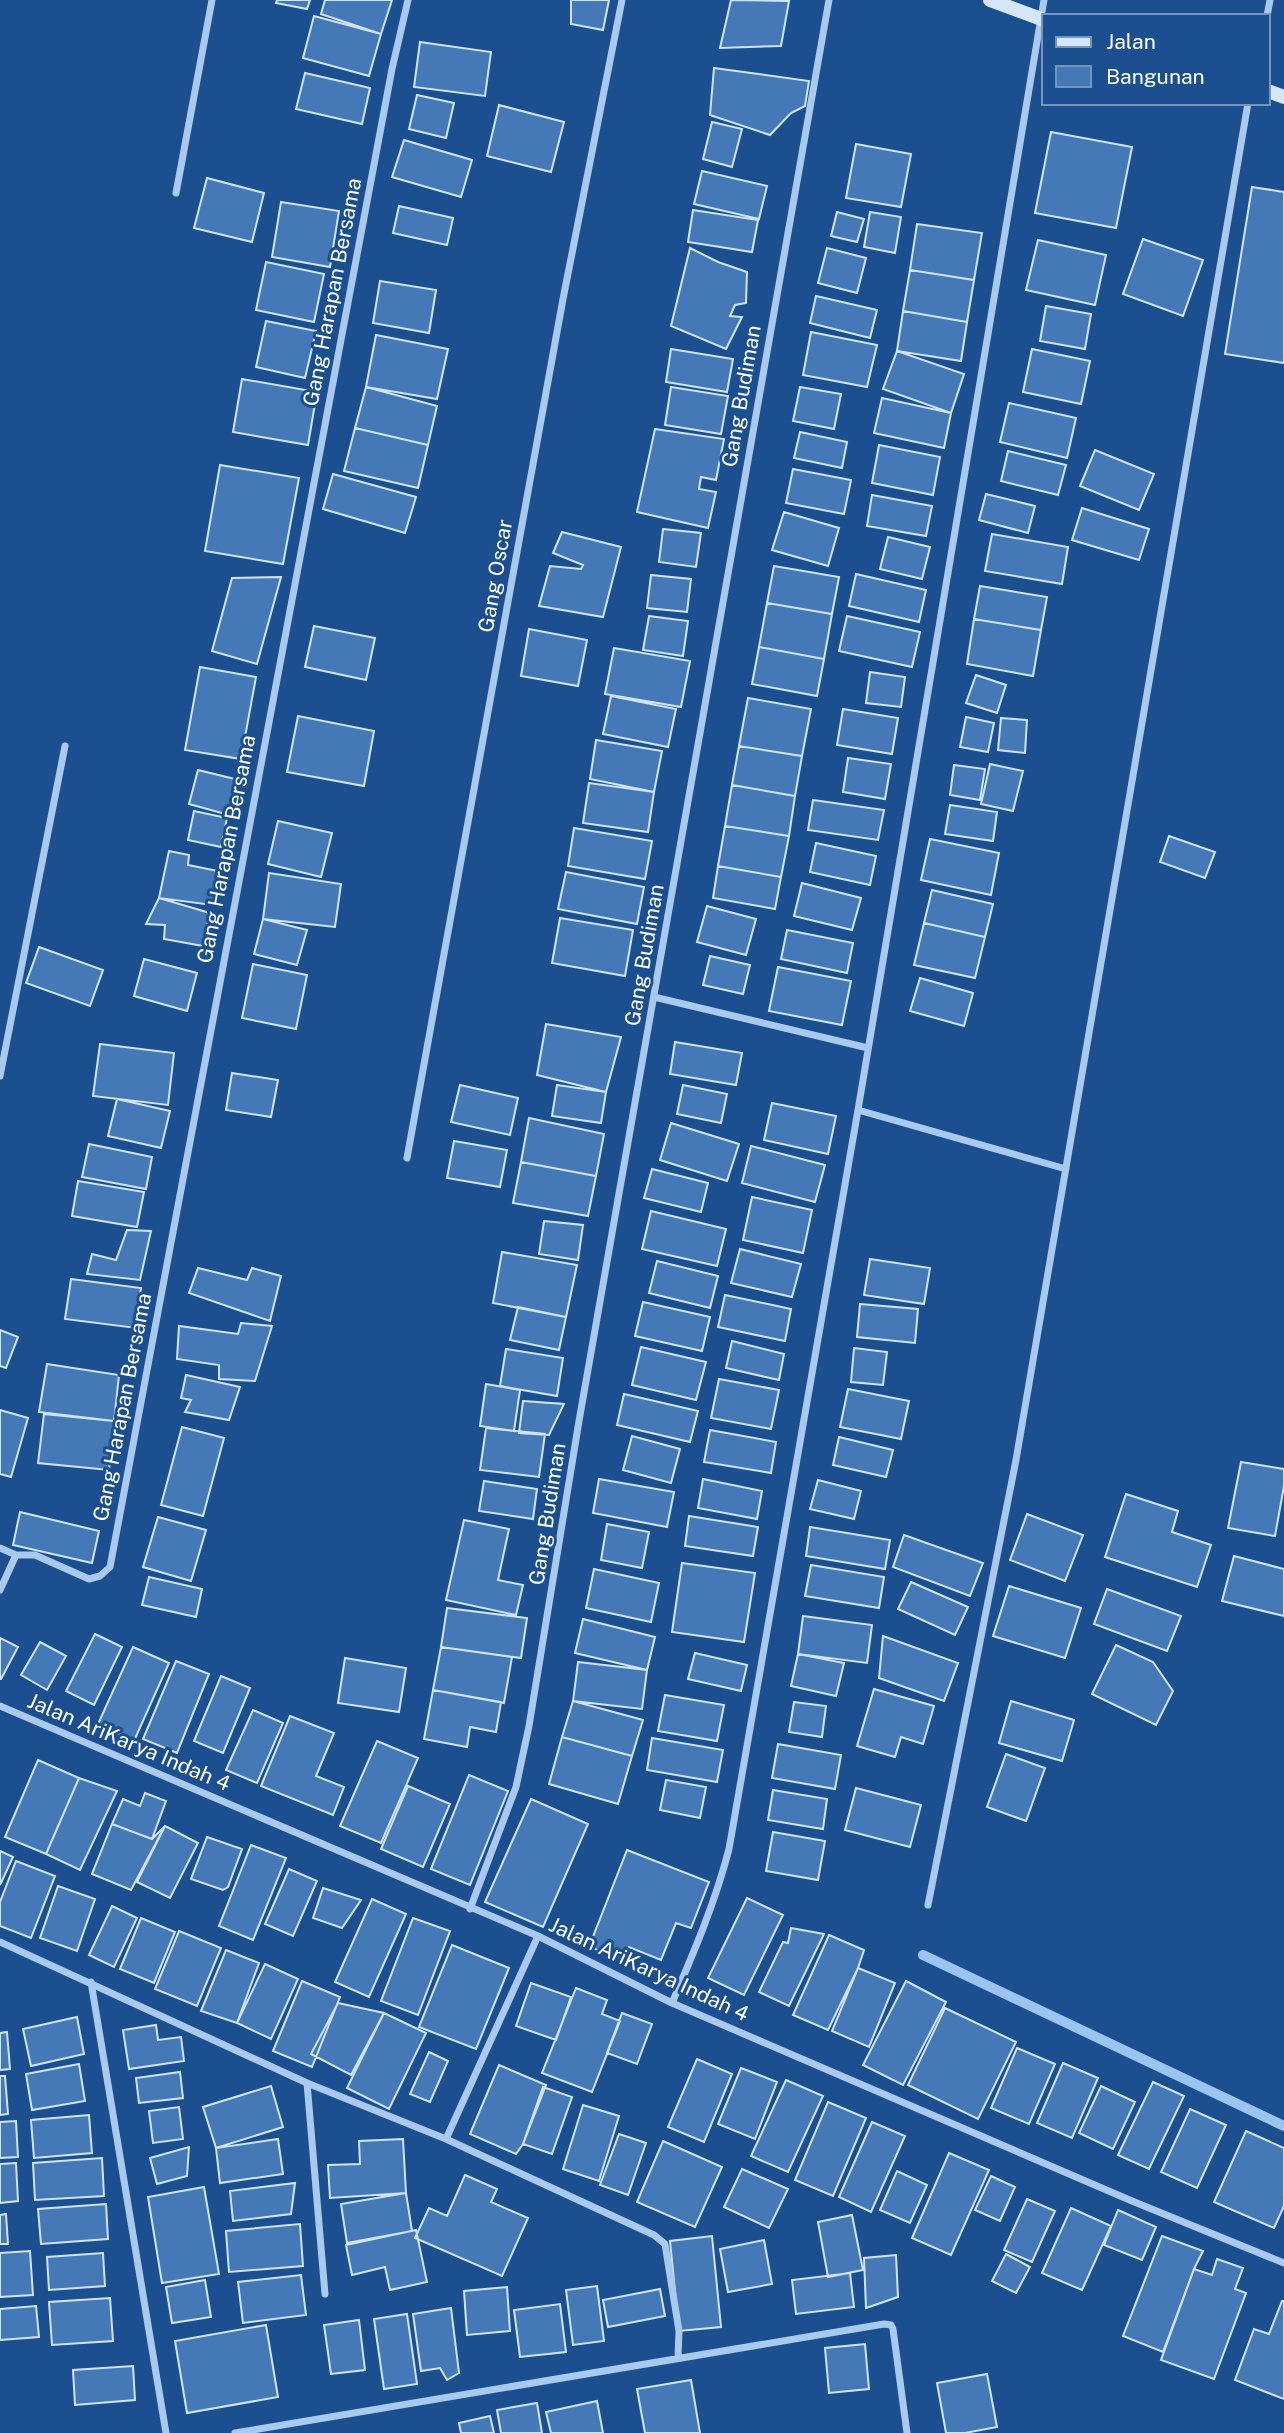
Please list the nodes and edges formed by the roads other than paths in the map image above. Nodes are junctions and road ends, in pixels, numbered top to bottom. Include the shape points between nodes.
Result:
1 (212, 0) edge
2 (408, 0) edge
3 (622, 0) edge
4 (829, 0) edge
5 (990, 0) edge
6 (1042, 20) edge
7 (1248, 105) edge
8 (176, 193) dead end
9 (65, 746) dead end
10 (654, 997) junction
11 (868, 1048) junction
12 (0, 1076) edge
13 (858, 1110) junction
14 (407, 1158) dead end
15 (1066, 1169) junction
16 (0, 1548) edge
17 (16, 1555) junction
18 (0, 1590) edge
19 (0, 1706) edge
20 (928, 1905) dead end
21 (470, 1909) junction
22 (538, 1936) junction
23 (0, 1942) edge
24 (91, 1982) junction
25 (672, 2003) junction
26 (307, 2083) junction
27 (446, 2139) junction
28 (1284, 2263) edge
29 (325, 2294) dead end
30 (678, 2358) junction
31 (166, 2433) edge
32 (235, 2433) edge
33 (907, 2433) edge

1 - 8 street
2 - 17 street, Gang Harapan Bersama via 110,1567 89,1580 35,1555
3 - 14 street, Gang Oscar
4 - 10 street, Gang Budiman
5 - 6 street
6 - 11 street
7 - 15 street
9 - 12 street
10 - 11 street
10 - 21 street, Gang Budiman via 529,1726 516,1787
11 - 13 street
13 - 15 street
13 - 25 street via 729,1849 717,1894
15 - 20 street via 1016,1461
16 - 17 street
17 - 18 street
19 - 21 street, Jalan AriKarya Indah 4
21 - 22 street, Jalan AriKarya Indah 4
22 - 25 street, Jalan AriKarya Indah 4
22 - 27 street
23 - 24 street
24 - 26 street
24 - 31 street
25 - 28 street, Jalan AriKarya Indah 4
26 - 27 street
26 - 29 street
27 - 30 street via 661,2240 679,2331
30 - 32 street
30 - 33 street via 891,2325

